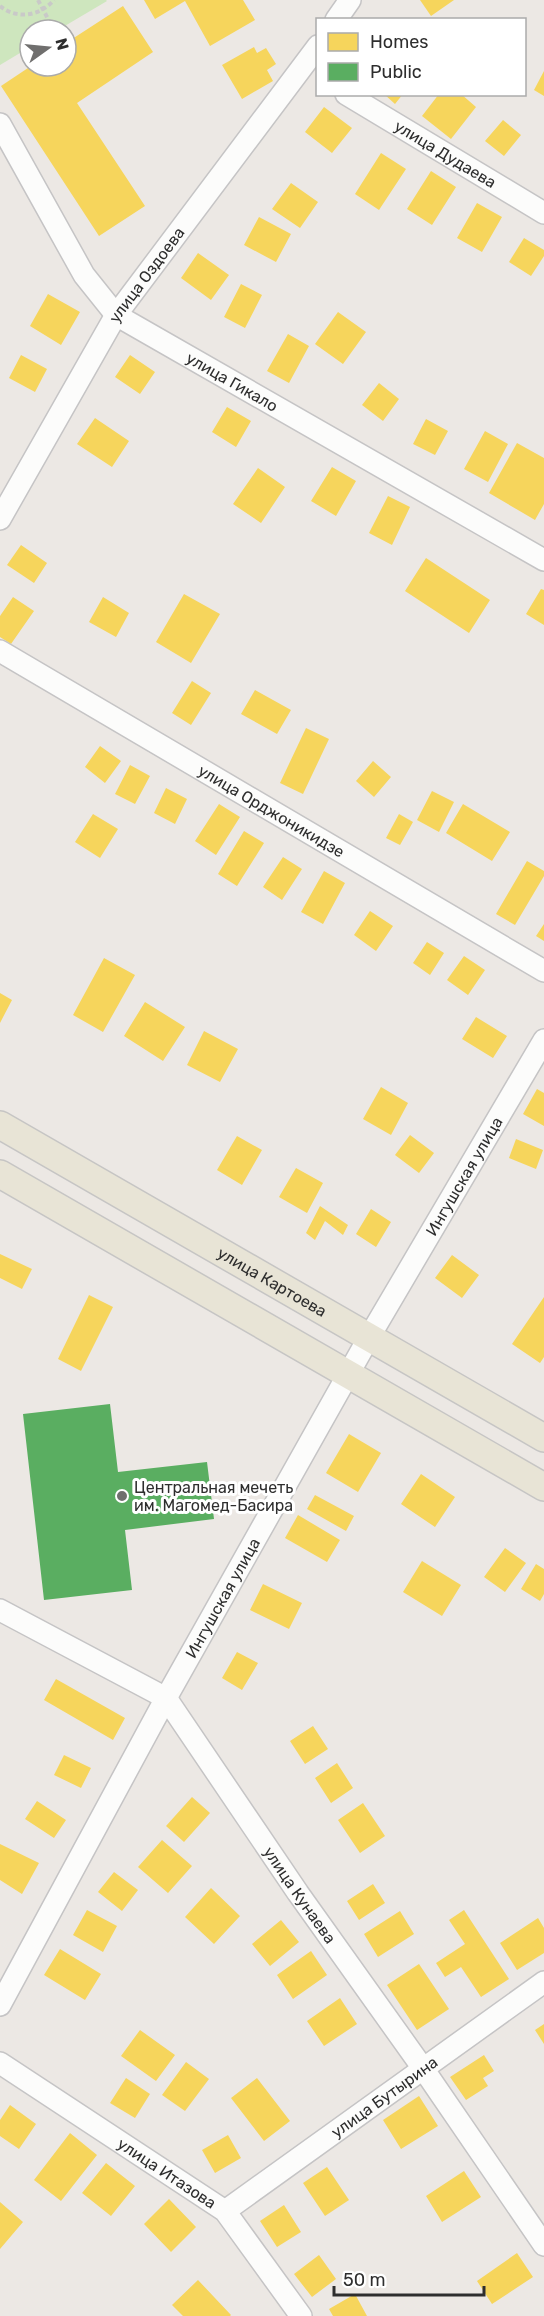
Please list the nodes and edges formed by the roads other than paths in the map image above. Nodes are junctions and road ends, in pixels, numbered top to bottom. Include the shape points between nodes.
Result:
1 (350, 0) edge
2 (337, 18) edge
3 (316, 53) edge
4 (310, 73) edge
5 (349, 96) edge
6 (0, 124) edge
7 (544, 213) edge
8 (116, 315) junction
9 (0, 519) edge
10 (544, 560) edge
11 (0, 651) edge
12 (544, 971) edge
13 (544, 1040) edge
14 (0, 1125) edge
15 (0, 1174) edge
16 (368, 1339) junction
17 (349, 1375) junction
18 (544, 1438) edge
19 (544, 1487) edge
20 (0, 1610) edge
21 (166, 1698) junction
22 (544, 1982) edge
23 (0, 2005) edge
24 (0, 2063) edge
25 (422, 2067) junction
26 (225, 2211) junction
27 (544, 2245) edge
28 (301, 2316) edge

1 - 2 street
3 - 4 street, улица Оздоева
4 - 8 street, улица Оздоева
5 - 7 street, улица Дудаева
6 - 8 street, улица Гикало via 84,275
8 - 9 street, улица Оздоева
8 - 10 street, улица Гикало
11 - 12 street, улица Орджоникидзе
13 - 16 street, Ингушская улица
14 - 16 main road, улица Картоева
15 - 17 main road
16 - 17 street, Ингушская улица
16 - 18 main road, улица Картоева
17 - 19 main road
17 - 21 street, Ингушская улица
20 - 21 street, улица Кунаева
21 - 23 street, Ингушская улица
21 - 25 street, улица Кунаева
22 - 25 street, улица Бутырина
24 - 26 street, улица Итазова
25 - 26 street, улица Бутырина
25 - 27 street, улица Кунаева
26 - 28 street, улица Итазова

